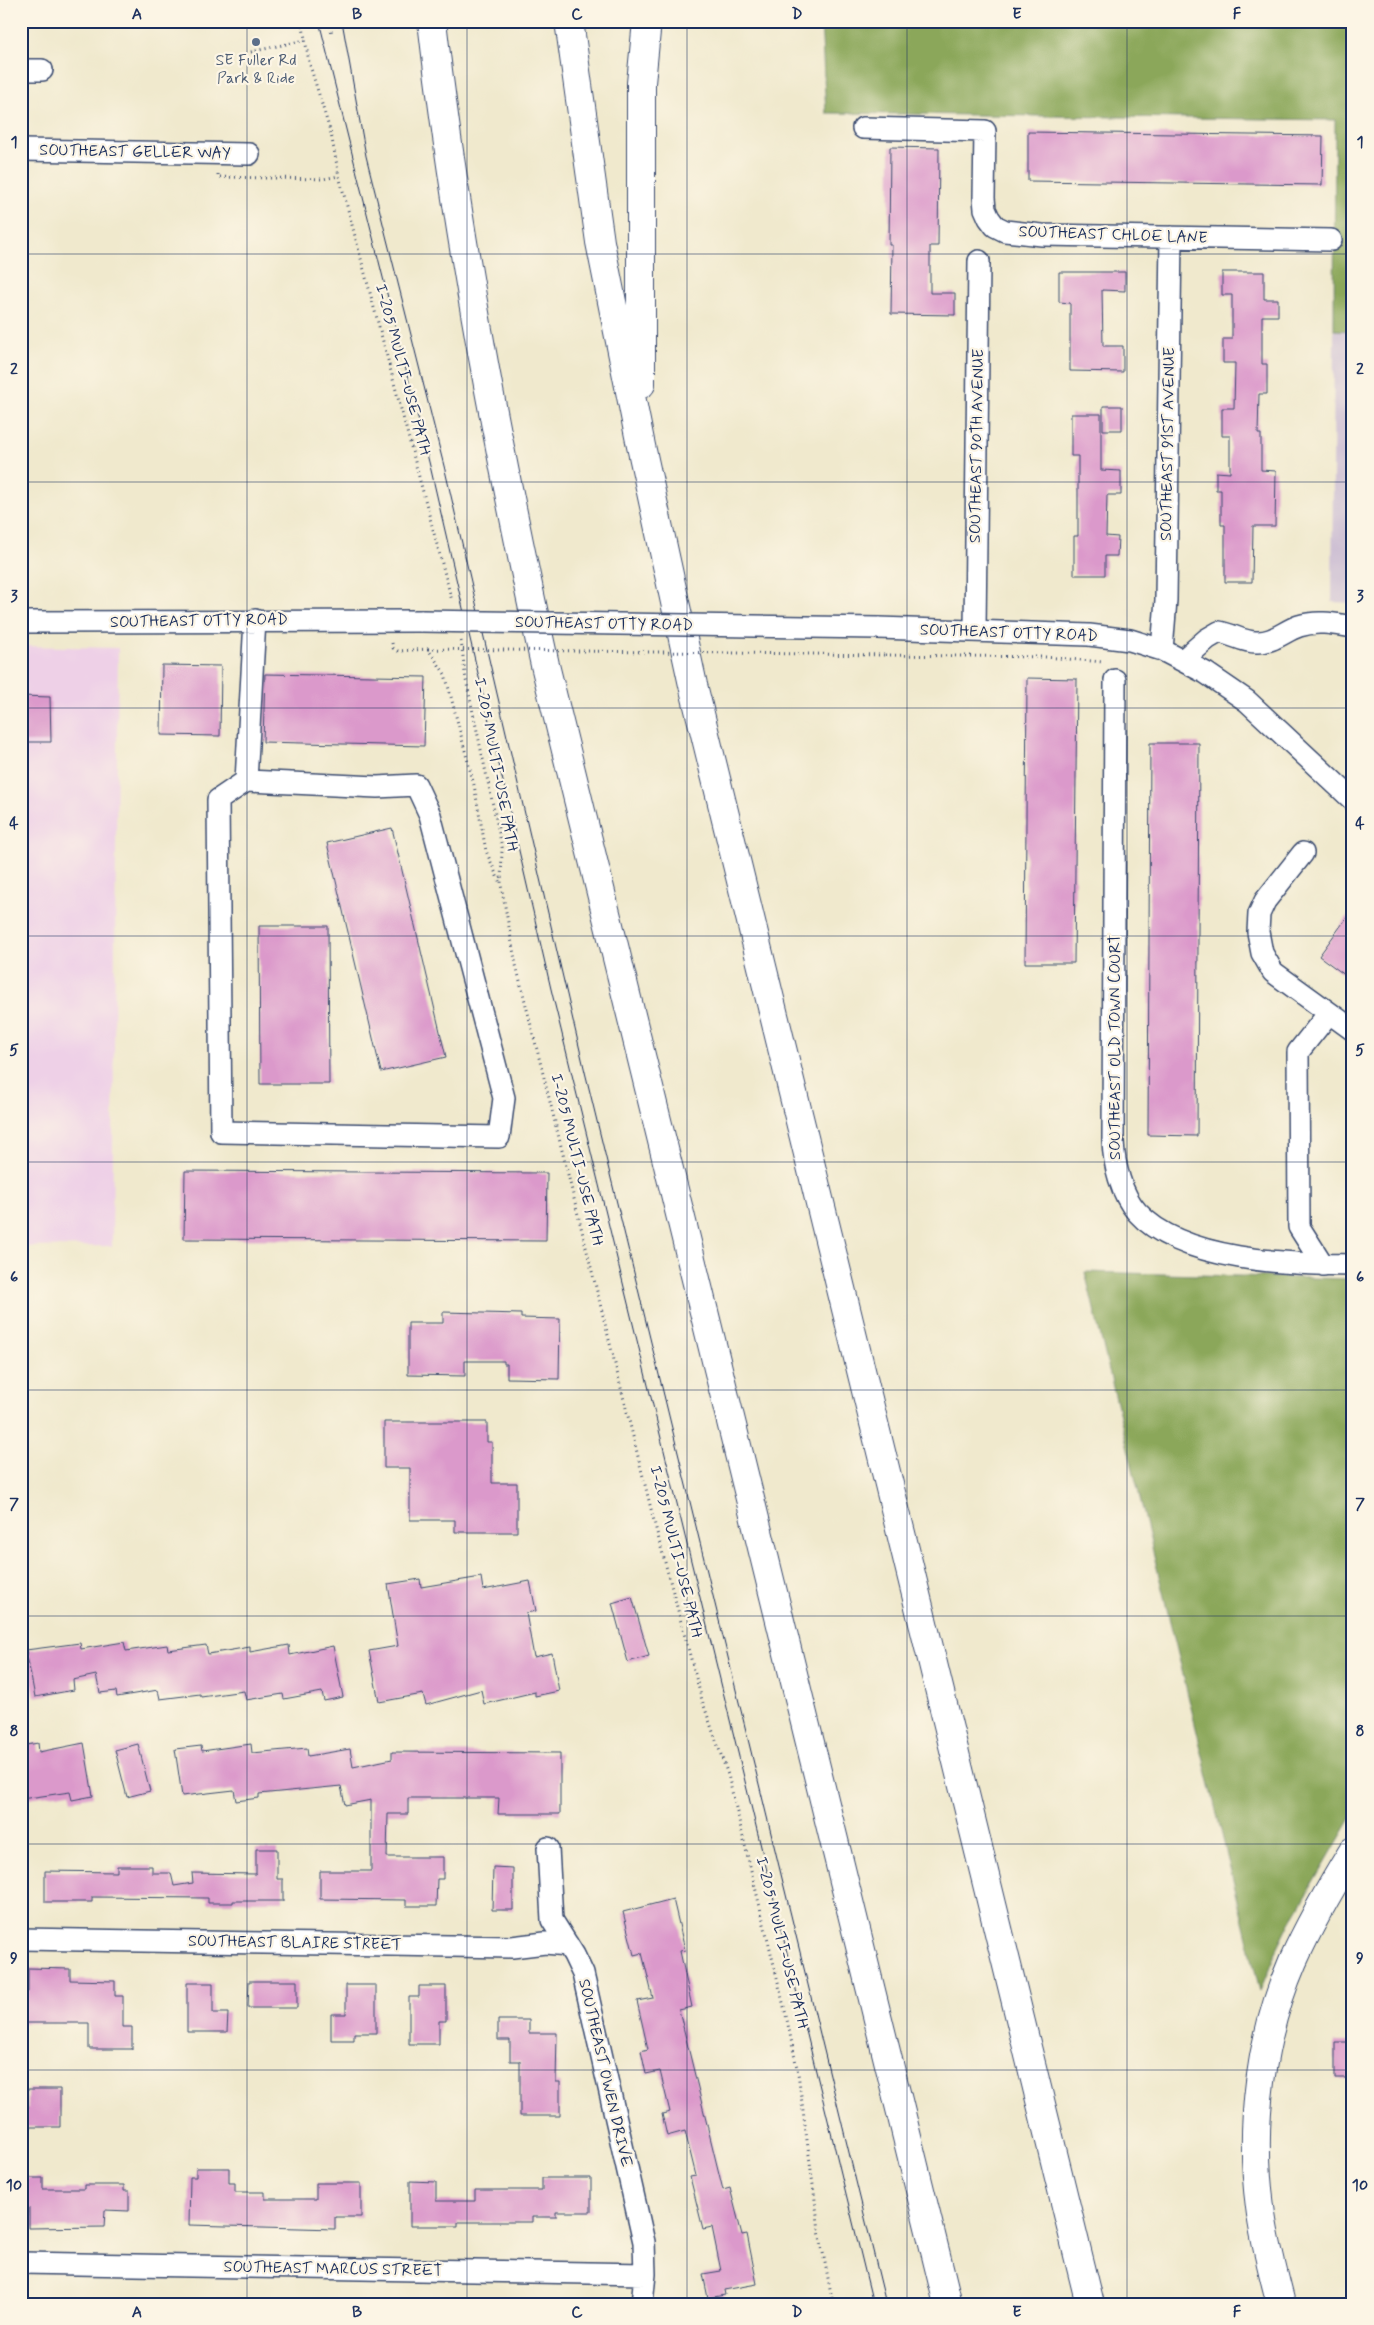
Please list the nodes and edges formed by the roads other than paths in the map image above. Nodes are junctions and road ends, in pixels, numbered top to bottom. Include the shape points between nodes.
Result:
1 (569, 21) edge
2 (647, 21) edge
3 (432, 22) edge
4 (863, 128) dead end
5 (21, 150) edge
6 (249, 154) dead end
7 (1171, 237) junction
8 (1331, 240) dead end
9 (979, 261) dead end
10 (641, 446) junction
11 (254, 620) junction
12 (21, 622) edge
13 (1353, 628) edge
14 (975, 631) junction
15 (1162, 650) junction
16 (1183, 660) junction
17 (1111, 672) road end
18 (246, 781) junction
19 (1353, 800) edge
20 (1302, 853) dead end
21 (1329, 1013) junction
22 (1353, 1030) edge
23 (1324, 1265) junction
24 (1353, 1265) edge
25 (548, 1848) dead end
26 (1353, 1851) edge
27 (21, 1939) edge
28 (568, 1945) junction
29 (21, 2263) edge
30 (645, 2274) junction
31 (642, 2304) edge
32 (948, 2304) edge
33 (1090, 2304) edge
34 (1280, 2304) edge

1 - 10 main road via 600,242
2 - 10 main road via 641,83
3 - 32 main road via 471,289 515,527 545,665
4 - 7 street, SOUTHEAST CHLOE LANE via 985,131 984,209 995,226 1005,231 1042,235
5 - 6 street, SOUTHEAST GELLER WAY
7 - 8 street, SOUTHEAST CHLOE LANE
7 - 15 street, SOUTHEAST 91ST AVENUE via 1166,600
9 - 14 street, SOUTHEAST 90TH AVENUE
10 - 33 main road via 693,685
11 - 12 street, SOUTHEAST OTTY ROAD
11 - 14 street, SOUTHEAST OTTY ROAD, bridge
11 - 18 street
13 - 16 street via 1328,622 1313,623 1299,626 1273,640 1257,642 1219,632
14 - 15 street, SOUTHEAST OTTY ROAD via 1116,638
15 - 16 street, SOUTHEAST OTTY ROAD
16 - 19 street, SOUTHEAST OTTY ROAD via 1247,700
17 - 23 street, SOUTHEAST OLD TOWN COURT via 1112,1141 1114,1161 1124,1190 1138,1212 1162,1231 1192,1245 1260,1260
18 - 18 street via 218,800 221,1132 499,1137 504,1098 430,815 416,785 377,787
20 - 21 street via 1265,901 1259,914 1258,932 1262,952 1273,972
21 - 22 street
21 - 23 street via 1298,1052 1298,1227
23 - 24 street, SOUTHEAST OLD TOWN COURT
25 - 28 street, SOUTHEAST OWEN DRIVE via 552,1920
26 - 34 main road via 1320,1906 1293,1962 1275,2011 1263,2069 1257,2112 1257,2171 1263,2227
27 - 28 street, SOUTHEAST BLAIRE STREET via 512,1947 545,1943
28 - 30 street, SOUTHEAST OWEN DRIVE via 583,1974 644,2242
29 - 30 street, SOUTHEAST MARCUS STREET
30 - 31 street, SOUTHEAST OWEN DRIVE

